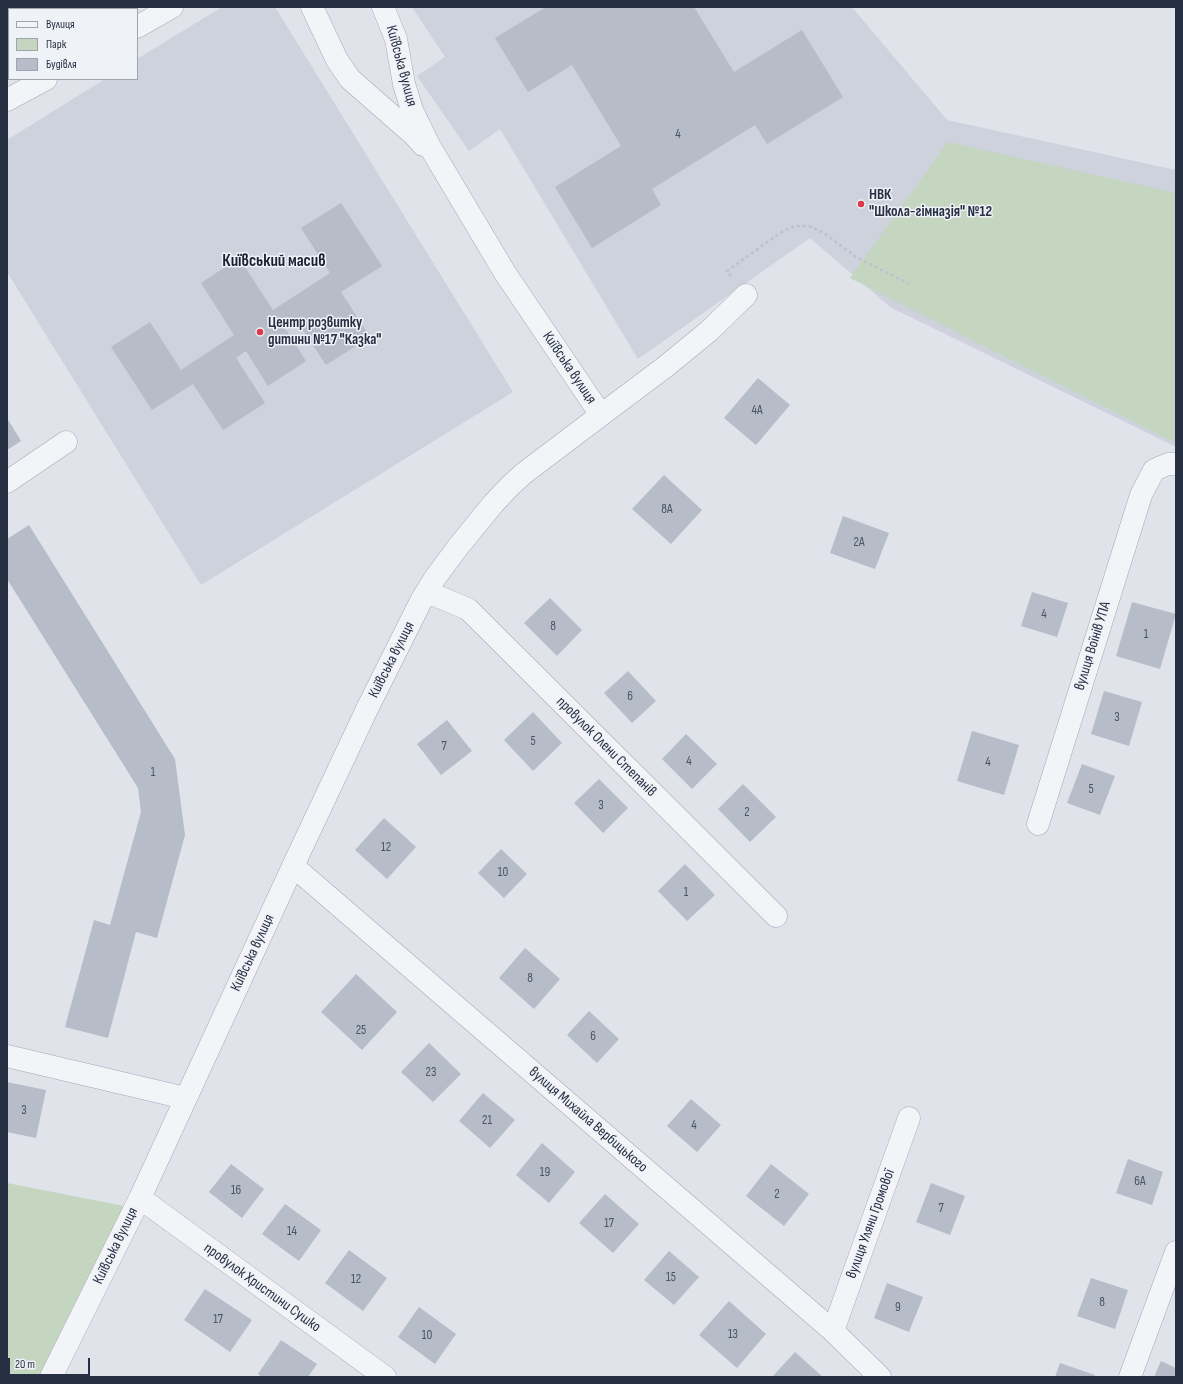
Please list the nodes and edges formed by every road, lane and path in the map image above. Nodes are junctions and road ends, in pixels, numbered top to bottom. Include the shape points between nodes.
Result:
1 (172, 7) edge
2 (312, 7) edge
3 (383, 7) edge
4 (138, 26) edge
5 (44, 80) edge
6 (7, 100) edge
7 (438, 162) junction
8 (909, 284) dead end
9 (746, 295) joint
10 (601, 415) junction
11 (66, 442) dead end
12 (1176, 464) edge
13 (7, 482) edge
14 (427, 592) junction
15 (1038, 824) dead end
16 (293, 866) junction
17 (776, 916) dead end
18 (7, 1056) edge
19 (185, 1098) junction
20 (910, 1118) dead end
21 (140, 1198) junction
22 (1176, 1252) edge
23 (832, 1331) junction
24 (51, 1377) edge
25 (385, 1377) edge
26 (880, 1377) edge
27 (1130, 1377) edge

1 - 4 street
2 - 7 street via 337,60 350,79 414,135
3 - 7 street, Київська вулиця via 396,40 404,84 412,110
5 - 6 street
7 - 10 street, Київська вулиця via 505,273
8 - 9 path via 856,257 824,233 809,226 795,226 783,231 727,271
9 - 10 street via 709,331
10 - 14 street, Київська вулиця via 509,487 458,547
11 - 13 street
12 - 15 street, вулиця Воїнів УПА via 1168,464 1154,470 1141,495
14 - 16 street, Київська вулиця via 368,707
14 - 17 street, провулок Олени Степанів via 468,609
16 - 19 street, Київська вулиця
16 - 23 street, вулиця Михайла Вербицького
18 - 19 street
19 - 21 street, Київська вулиця
20 - 23 street, вулиця Уляни Громової
21 - 24 street, Київська вулиця
21 - 25 street, провулок Христини Сушко
22 - 27 street
23 - 26 street, вулиця Михайла Вербицького

